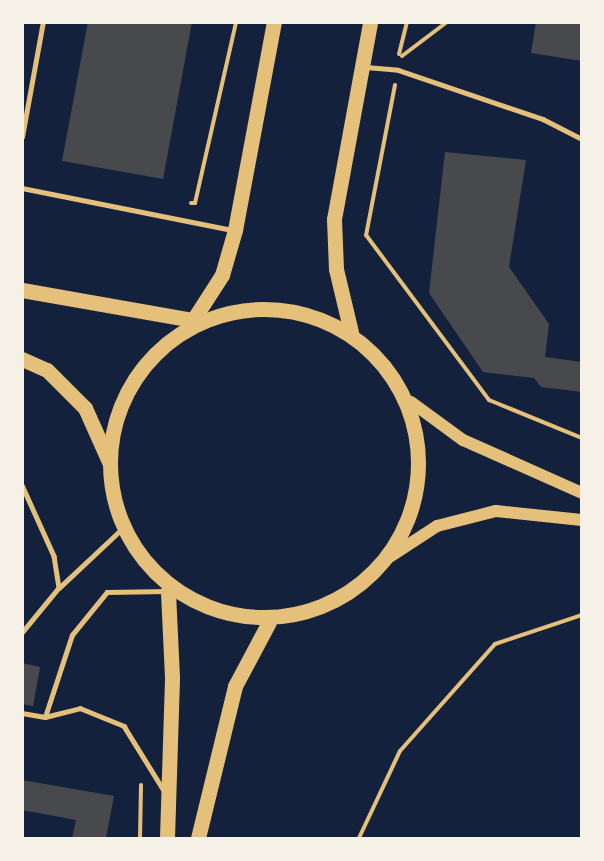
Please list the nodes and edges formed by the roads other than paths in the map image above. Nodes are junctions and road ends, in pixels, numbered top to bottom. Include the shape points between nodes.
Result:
1 (43, 22) edge
2 (274, 22) edge
3 (370, 22) edge
4 (363, 66) junction
5 (23, 128) edge
6 (22, 137) edge
7 (582, 140) edge
8 (22, 188) edge
9 (235, 230) junction
10 (22, 290) edge
11 (193, 320) junction
12 (351, 332) junction
13 (22, 359) edge
14 (411, 402) junction
15 (110, 464) junction
16 (22, 485) edge
17 (582, 493) edge
18 (582, 520) edge
19 (124, 526) junction
20 (388, 558) junction
21 (59, 588) junction
22 (168, 591) junction
23 (269, 622) junction
24 (22, 633) edge
25 (22, 713) edge
26 (45, 717) junction
27 (168, 797) junction
28 (167, 838) edge
29 (198, 838) edge

1 - 5 lane
2 - 9 main road
3 - 4 main road
4 - 7 lane via 398,70 543,119
4 - 12 main road via 334,219 336,269
5 - 6 lane
8 - 9 lane
9 - 11 main road via 222,275
10 - 11 main road
11 - 12 main road via 234,309 295,313
11 - 15 main road via 148,361 122,409
12 - 14 main road via 385,365
13 - 15 main road via 47,370 85,408
14 - 17 main road via 463,440
14 - 20 main road via 418,458 412,503
15 - 19 main road via 115,502
16 - 21 lane via 54,556
18 - 20 main road via 558,514 496,511 437,526
19 - 21 lane
19 - 22 main road via 136,556
20 - 23 main road via 333,599
21 - 24 lane
22 - 23 main road via 213,614
22 - 26 lane via 107,592 72,635
22 - 27 main road via 172,677
23 - 29 main road via 235,686
25 - 26 lane
26 - 27 lane via 80,708 124,726
27 - 28 main road

